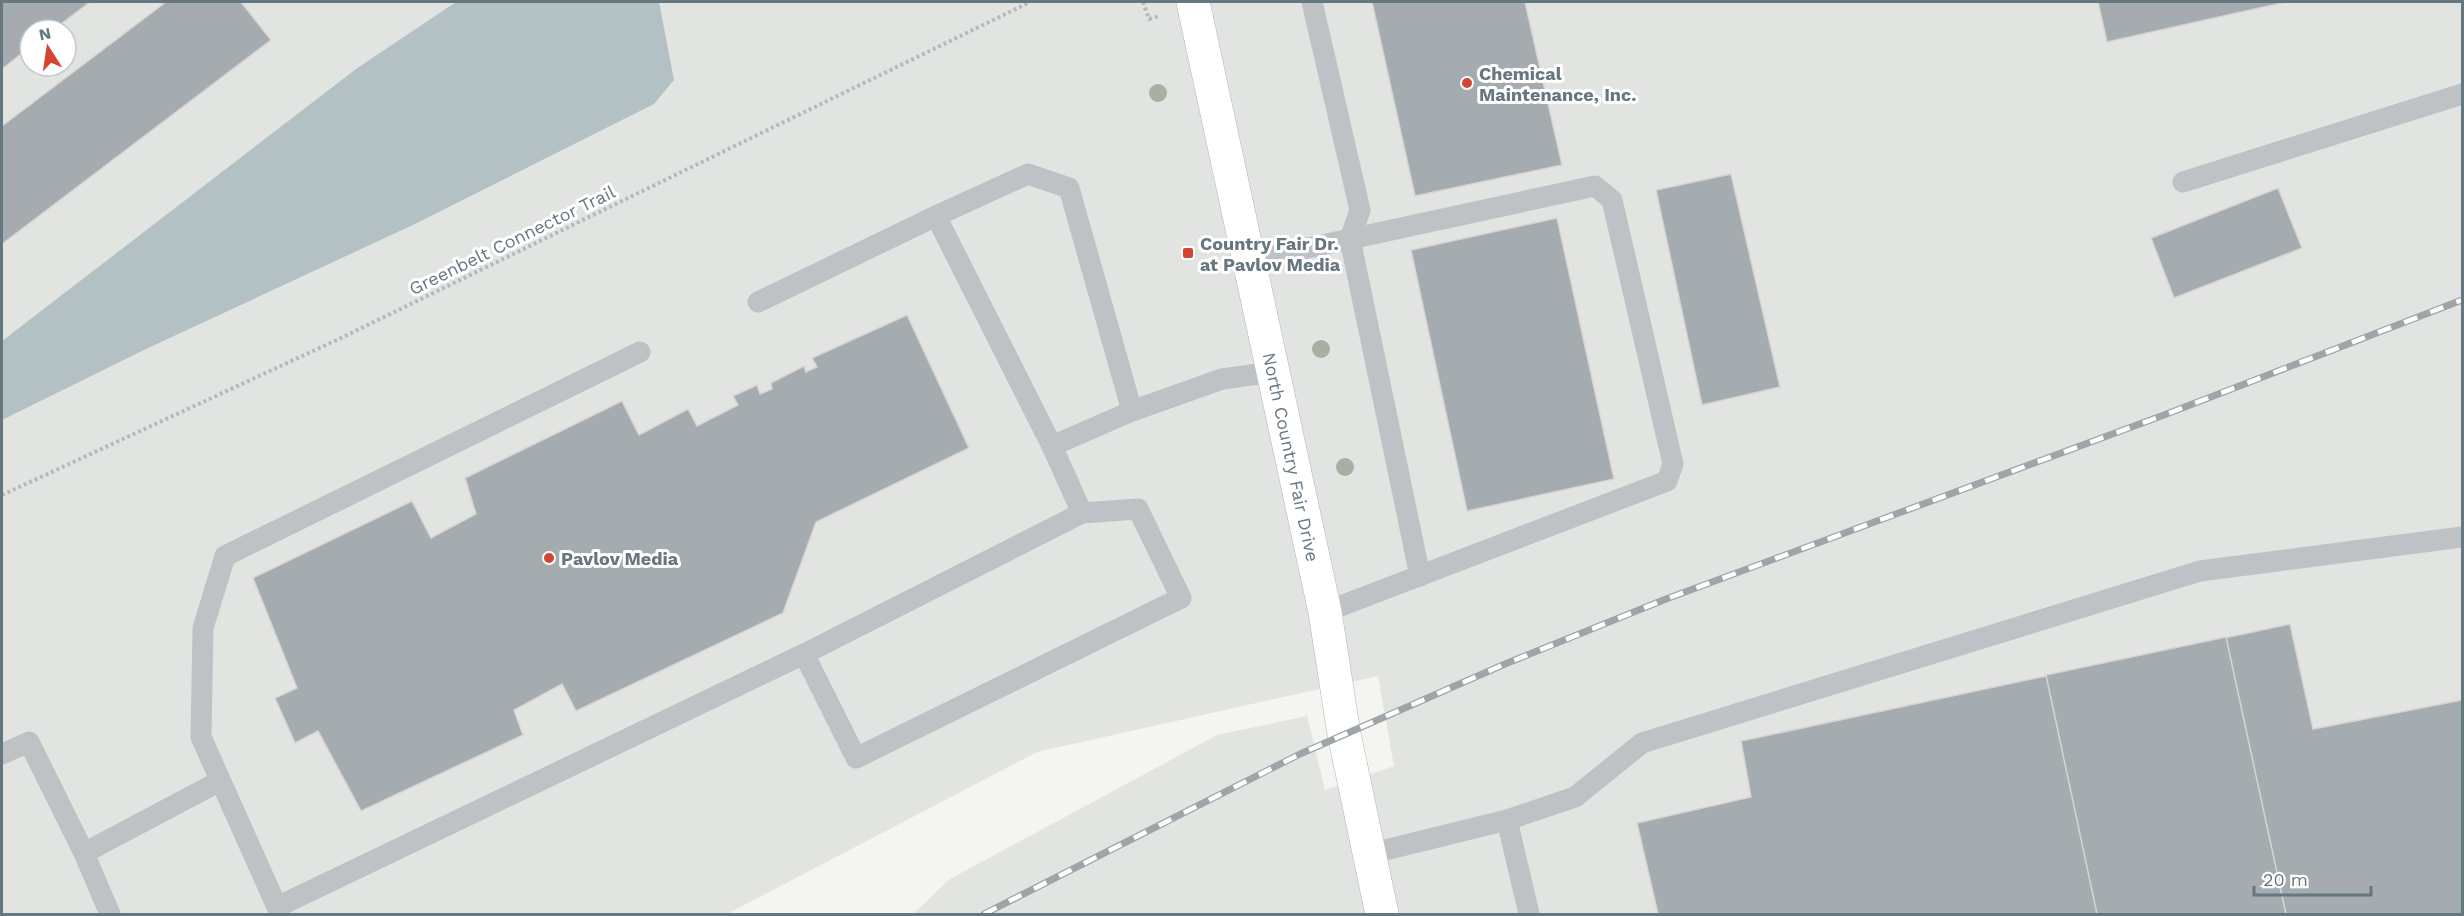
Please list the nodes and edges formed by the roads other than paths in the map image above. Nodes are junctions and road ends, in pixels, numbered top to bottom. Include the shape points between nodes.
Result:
1 (1193, 2) edge
2 (1312, 2) edge
3 (2463, 94) edge
4 (2183, 182) dead end
5 (936, 216) junction
6 (1350, 239) junction
7 (1248, 261) junction
8 (758, 302) dead end
9 (640, 352) dead end
10 (1273, 372) junction
11 (1132, 411) junction
12 (1052, 447) junction
13 (1082, 513) junction
14 (2463, 537) edge
15 (1420, 576) junction
16 (1325, 612) junction
17 (804, 654) junction
18 (2, 754) edge
19 (220, 781) junction
20 (1507, 820) junction
21 (84, 853) junction
22 (1369, 854) junction
23 (110, 915) edge
24 (1382, 915) edge
25 (1528, 915) edge

1 - 7 street, North Country Fair Drive
2 - 6 lane via 1360,210
3 - 4 lane
5 - 8 lane
5 - 11 lane via 1028,174 1070,188
5 - 12 lane
6 - 7 lane
6 - 15 lane
6 - 15 lane via 1595,186 1612,200 1673,464 1667,481
7 - 10 street, North Country Fair Drive
9 - 19 lane via 225,556 202,628 201,737
10 - 11 lane via 1222,379
10 - 16 street, North Country Fair Drive
11 - 12 lane
12 - 13 lane
13 - 17 lane
13 - 17 lane via 1138,509 1180,597 856,758
14 - 20 lane via 2200,571 1642,743 1575,796
15 - 16 lane
16 - 22 street, North Country Fair Drive via 1344,734
17 - 19 lane via 277,907
18 - 21 lane via 29,742
19 - 21 lane
20 - 22 lane
20 - 25 lane
21 - 23 lane
22 - 24 street, North Country Fair Drive

